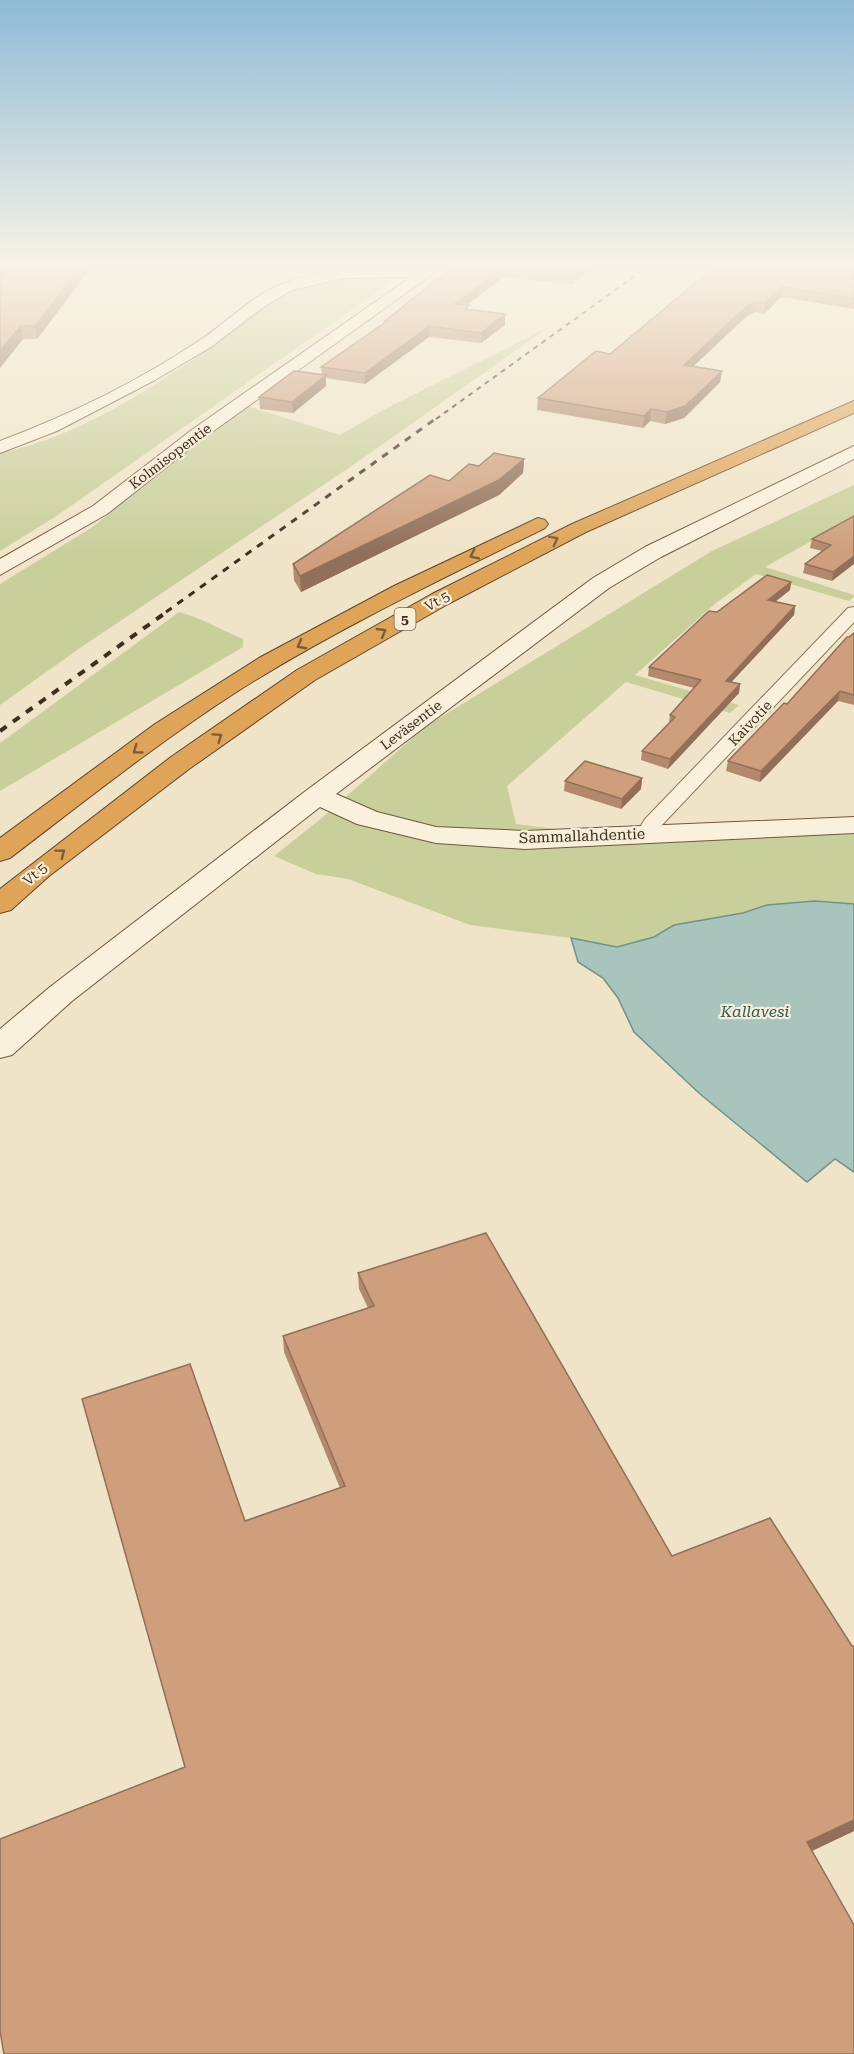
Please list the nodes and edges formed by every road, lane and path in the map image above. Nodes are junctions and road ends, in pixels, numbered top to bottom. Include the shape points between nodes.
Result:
1 (176, 361) edge
2 (303, 361) edge
3 (854, 387) edge
4 (854, 406) edge
5 (0, 447) edge
6 (854, 452) edge
7 (0, 568) edge
8 (854, 612) edge
9 (317, 796) junction
10 (854, 825) edge
11 (646, 834) junction
12 (0, 852) edge
13 (0, 904) edge
14 (0, 1047) edge

1 - 5 main road via 49,428
2 - 7 main road, Kolmisopentie via 100,510
3 -> 12 highway, Vt 5 / 5 via 551,518 410,586 266,663 140,747
13 -> 4 highway, Vt 5 / 5 via 180,763 316,669 440,599 579,528
6 - 9 main road, Leväsentie via 653,552 601,583
8 - 11 street, Kaivotie via 652,823
9 - 11 main road, Sammallahdentie via 367,818 436,835 525,840
9 - 14 main road, Leväsentie via 61,994
10 - 11 main road, Sammallahdentie

